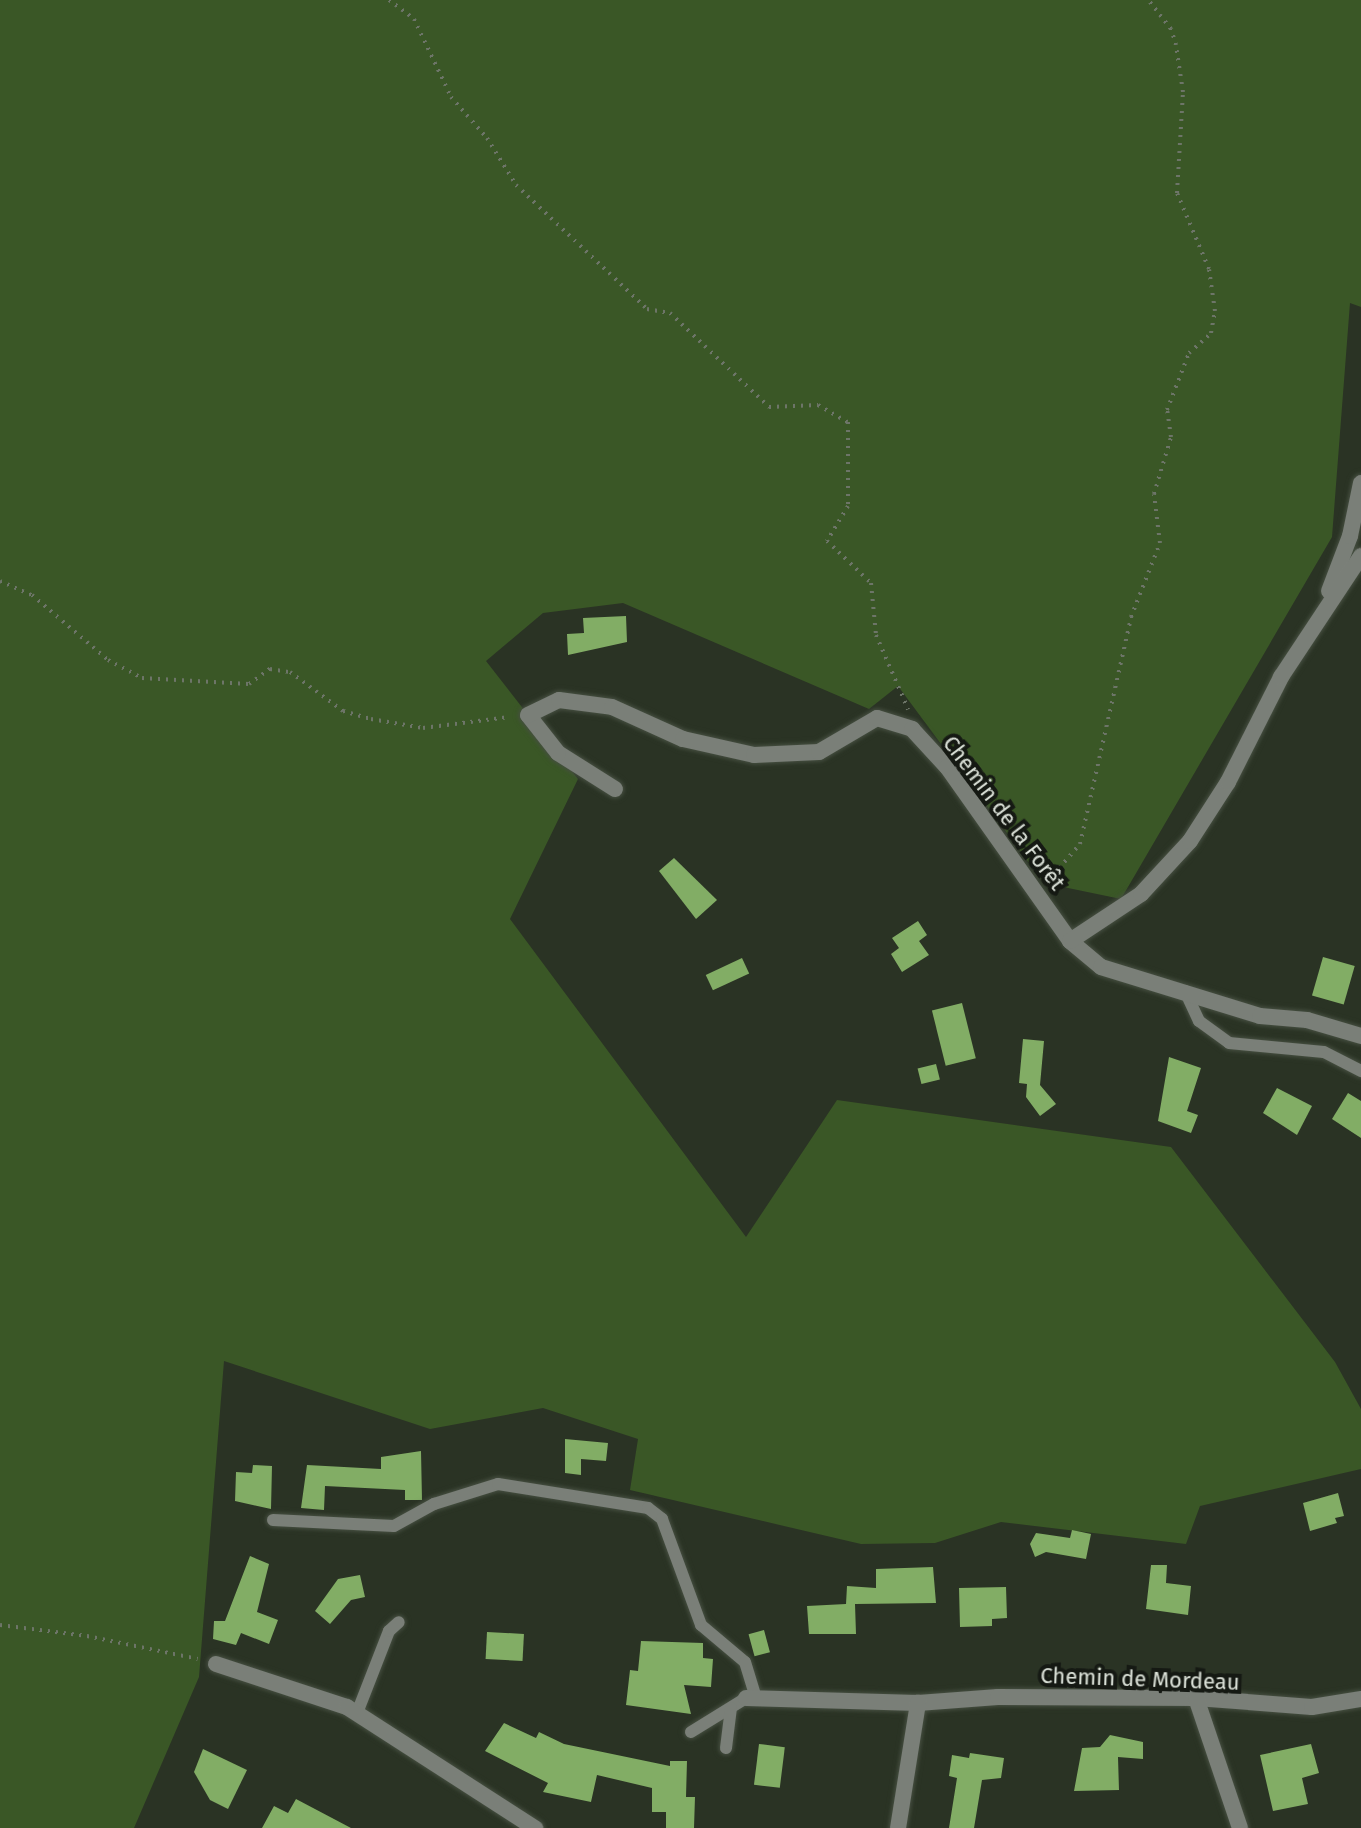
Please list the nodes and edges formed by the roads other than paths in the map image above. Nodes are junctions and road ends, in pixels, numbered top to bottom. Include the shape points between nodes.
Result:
1 (1361, 483) edge
2 (1361, 556) edge
3 (1320, 615) junction
4 (615, 789) dead end
5 (1070, 941) junction
6 (1185, 991) junction
7 (1361, 1036) edge
8 (1361, 1071) edge
9 (273, 1520) dead end
10 (399, 1622) dead end
11 (216, 1664) road end
12 (1196, 1698) junction
13 (751, 1699) junction
14 (1361, 1699) edge
15 (918, 1703) junction
16 (731, 1708) junction
17 (357, 1713) junction
18 (691, 1732) dead end
19 (726, 1748) dead end
20 (535, 1828) edge
21 (898, 1828) edge
22 (1240, 1828) edge

1 - 3 street via 1350,536
2 - 3 street
3 - 5 street via 1190,841 1141,894
4 - 5 street, Chemin de la Forêt via 558,753 528,715 559,700 612,707 683,739 754,755 819,752 877,718 912,729 947,767
5 - 6 street, Chemin de la Forêt via 1101,967
6 - 7 street, Chemin de la Forêt via 1260,1016 1307,1020
6 - 8 lane via 1199,1021 1229,1043 1324,1052
9 - 13 lane via 394,1526 434,1504 498,1484 648,1508 662,1519 701,1625 745,1662
10 - 17 lane via 389,1631
11 - 17 street
12 - 14 street, Chemin de Mordeau via 1312,1707
12 - 15 street, Chemin de Mordeau via 998,1697
12 - 22 street
13 - 15 street, Chemin de Mordeau
13 - 16 lane
15 - 21 street
16 - 18 lane
16 - 19 lane
17 - 20 street

